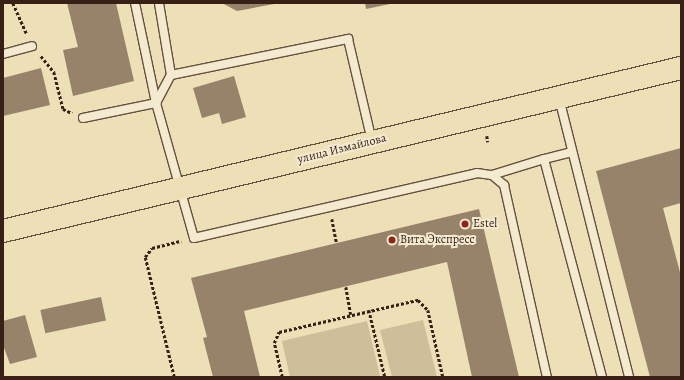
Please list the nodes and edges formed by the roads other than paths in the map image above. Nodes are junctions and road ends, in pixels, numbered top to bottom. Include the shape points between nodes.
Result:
1 (135, 3) edge
2 (159, 3) edge
3 (32, 46) road end
4 (3, 54) edge
5 (681, 68) edge
6 (171, 75) junction
7 (559, 96) junction
8 (156, 103) junction
9 (83, 118) road end
10 (372, 141) junction
11 (572, 152) junction
12 (544, 159) junction
13 (492, 175) junction
14 (179, 188) junction
15 (3, 231) edge
16 (547, 377) edge
17 (602, 377) edge
18 (629, 377) edge

1 - 8 lane
2 - 6 lane
3 - 4 lane
5 - 7 main road, улица Измайлова
6 - 8 lane
6 - 10 lane via 348,39
7 - 10 main road, улица Измайлова
7 - 11 lane
8 - 9 lane
8 - 14 lane
10 - 14 main road, улица Измайлова
11 - 12 lane
11 - 18 lane
12 - 13 lane
12 - 17 lane
13 - 14 lane via 477,173 194,238
13 - 16 lane via 504,185
14 - 15 main road, улица Измайлова

